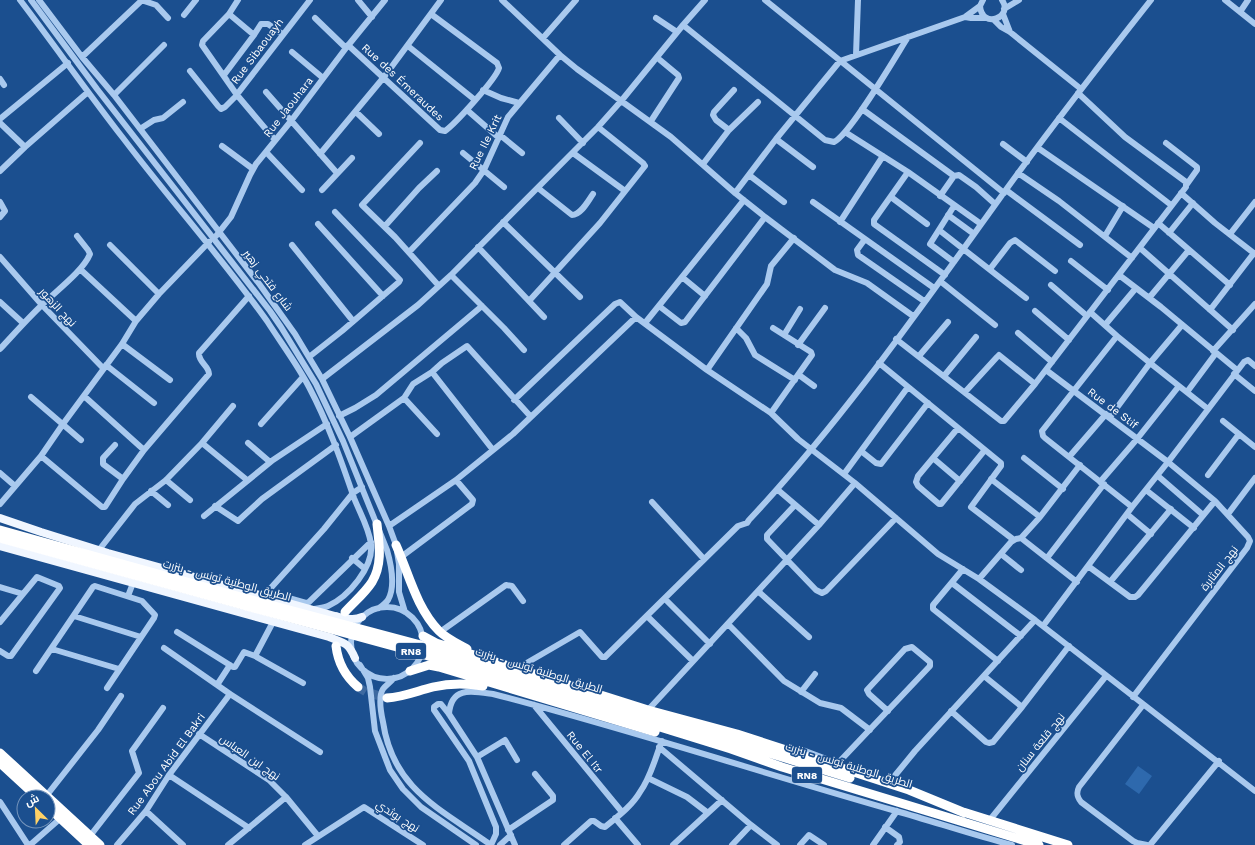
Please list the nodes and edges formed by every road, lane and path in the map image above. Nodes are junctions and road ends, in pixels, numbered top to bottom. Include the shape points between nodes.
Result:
1 (20, 0) edge
2 (31, 0) edge
3 (39, 0) edge
4 (141, 0) edge
5 (196, 0) edge
6 (238, 0) edge
7 (299, 0) edge
8 (358, 0) edge
9 (385, 0) edge
10 (441, 0) edge
11 (502, 0) edge
12 (576, 0) edge
13 (705, 0) edge
14 (765, 0) edge
15 (858, 0) edge
16 (1002, 0) edge
17 (1019, 0) edge
18 (1151, 0) edge
19 (1225, 0) edge
20 (1248, 0) edge
21 (308, 2) edge
22 (981, 2) edge
23 (1003, 11) junction
24 (1240, 12) junction
25 (229, 14) junction
26 (431, 14) junction
27 (184, 15) dead end
28 (372, 16) junction
29 (965, 17) junction
30 (168, 18) dead end
31 (315, 18) dead end
32 (656, 18) dead end
33 (986, 18) junction
34 (994, 20) junction
35 (1255, 24) edge
36 (683, 25) junction
37 (677, 32) junction
38 (1010, 32) junction
39 (282, 34) junction
40 (254, 35) junction
41 (908, 37) junction
42 (543, 38) junction
43 (164, 45) dead end
44 (347, 46) junction
45 (408, 46) junction
46 (292, 52) dead end
47 (560, 54) junction
48 (856, 55) junction
49 (82, 57) junction
50 (660, 60) dead end
51 (840, 61) junction
52 (68, 63) junction
53 (190, 71) dead end
54 (224, 75) junction
55 (384, 77) junction
56 (323, 78) junction
57 (0, 79) edge
58 (4, 85) dead end
59 (875, 89) junction
60 (483, 90) junction
61 (734, 90) dead end
62 (1079, 91) junction
63 (88, 92) junction
64 (266, 92) dead end
65 (114, 95) junction
66 (237, 95) junction
67 (474, 100) junction
68 (622, 100) junction
69 (183, 102) dead end
70 (758, 102) dead end
71 (519, 104) junction
72 (862, 109) junction
73 (467, 110) junction
74 (356, 112) junction
75 (796, 117) junction
76 (559, 118) dead end
77 (1059, 118) junction
78 (0, 119) edge
79 (291, 121) junction
80 (651, 121) junction
81 (0, 123) edge
82 (598, 127) junction
83 (140, 129) junction
84 (729, 130) junction
85 (845, 132) junction
86 (379, 134) dead end
87 (499, 137) junction
88 (776, 139) junction
89 (275, 140) junction
90 (420, 143) dead end
91 (583, 143) junction
92 (1166, 143) dead end
93 (1003, 144) dead end
94 (222, 146) dead end
95 (25, 147) junction
96 (1038, 148) junction
97 (266, 152) junction
98 (463, 153) dead end
99 (522, 153) dead end
100 (573, 153) junction
101 (320, 154) junction
102 (883, 156) junction
103 (352, 158) dead end
104 (1027, 162) junction
105 (703, 164) junction
106 (813, 167) dead end
107 (254, 169) junction
108 (437, 170) dead end
109 (484, 170) junction
110 (0, 171) edge
111 (908, 172) junction
112 (337, 173) junction
113 (1018, 174) junction
114 (749, 175) junction
115 (954, 176) junction
116 (1187, 184) junction
117 (504, 188) dead end
118 (538, 188) junction
119 (302, 190) dead end
120 (322, 190) dead end
121 (625, 191) junction
122 (1005, 191) junction
123 (735, 193) junction
124 (1181, 193) junction
125 (593, 194) dead end
126 (940, 196) junction
127 (890, 197) junction
128 (744, 200) junction
129 (0, 202) edge
130 (784, 202) dead end
131 (813, 202) dead end
132 (1255, 202) edge
133 (1193, 203) junction
134 (995, 204) junction
135 (1171, 205) junction
136 (954, 206) junction
137 (1123, 206) junction
138 (335, 212) dead end
139 (948, 215) junction
140 (0, 217) edge
141 (765, 217) junction
142 (503, 222) junction
143 (840, 222) junction
144 (318, 224) dead end
145 (927, 224) dead end
146 (981, 224) junction
147 (384, 226) junction
148 (1156, 226) junction
149 (939, 230) junction
150 (219, 233) junction
151 (1170, 233) junction
152 (974, 234) junction
153 (1230, 234) junction
154 (77, 236) dead end
155 (1105, 236) junction
156 (794, 238) junction
157 (213, 239) junction
158 (865, 239) junction
159 (208, 244) junction
160 (110, 245) dead end
161 (292, 245) dead end
162 (1080, 245) dead end
163 (478, 247) junction
164 (1140, 248) junction
165 (964, 249) junction
166 (1189, 250) junction
167 (409, 252) junction
168 (1254, 253) edge
169 (0, 257) edge
170 (1132, 258) junction
171 (1072, 261) dead end
172 (954, 262) junction
173 (80, 269) junction
174 (990, 269) junction
175 (1055, 271) dead end
176 (554, 273) junction
177 (1169, 273) junction
178 (451, 275) junction
179 (945, 275) junction
180 (1119, 275) junction
181 (682, 277) junction
182 (940, 281) junction
183 (1230, 284) junction
184 (1051, 285) dead end
185 (439, 286) junction
186 (934, 288) junction
187 (1136, 288) junction
188 (1108, 290) junction
189 (159, 294) junction
190 (249, 296) junction
191 (383, 296) junction
192 (705, 296) junction
193 (580, 297) dead end
194 (1026, 298) dead end
195 (1149, 298) junction
196 (529, 301) junction
197 (924, 301) junction
198 (0, 302) edge
199 (1255, 304) edge
200 (42, 305) junction
201 (482, 306) junction
202 (659, 306) junction
203 (825, 308) dead end
204 (800, 309) dead end
205 (1210, 310) junction
206 (1035, 311) dead end
207 (1089, 314) junction
208 (913, 316) junction
209 (544, 317) dead end
210 (636, 317) junction
211 (353, 321) junction
212 (136, 322) junction
213 (948, 322) dead end
214 (23, 323) junction
215 (645, 323) junction
216 (995, 325) dead end
217 (1182, 325) junction
218 (1105, 326) junction
219 (736, 328) junction
220 (773, 328) dead end
221 (1233, 330) junction
222 (1018, 333) dead end
223 (784, 335) junction
224 (1117, 336) junction
225 (976, 337) dead end
226 (896, 339) junction
227 (1068, 340) junction
228 (122, 344) junction
229 (798, 345) junction
230 (0, 349) edge
231 (524, 350) dead end
232 (1214, 352) junction
233 (919, 356) junction
234 (309, 357) junction
235 (1052, 362) junction
236 (879, 363) junction
237 (1150, 363) junction
238 (1255, 366) edge
239 (105, 367) junction
240 (708, 370) junction
241 (1046, 370) junction
242 (432, 372) junction
243 (1236, 372) junction
244 (944, 376) junction
245 (303, 377) junction
246 (797, 378) junction
247 (322, 379) junction
248 (170, 380) dead end
249 (1035, 384) junction
250 (814, 386) dead end
251 (1179, 386) junction
252 (908, 387) junction
253 (1074, 391) junction
254 (1255, 391) edge
255 (965, 392) junction
256 (1187, 392) junction
257 (84, 396) junction
258 (31, 397) dead end
259 (404, 398) junction
260 (514, 400) junction
261 (154, 403) dead end
262 (928, 403) junction
263 (233, 406) dead end
264 (1208, 409) junction
265 (771, 413) junction
266 (1108, 415) junction
267 (339, 416) junction
268 (530, 417) junction
269 (1223, 421) dead end
270 (63, 424) junction
271 (261, 424) dead end
272 (327, 424) junction
273 (958, 428) junction
274 (437, 434) dead end
275 (1239, 434) junction
276 (350, 437) junction
277 (1137, 439) junction
278 (81, 440) dead end
279 (202, 443) junction
280 (248, 443) dead end
281 (115, 445) dead end
282 (336, 445) junction
283 (1255, 447) edge
284 (144, 450) junction
285 (493, 450) junction
286 (812, 450) junction
287 (861, 451) junction
288 (984, 451) junction
289 (41, 456) junction
290 (1070, 457) junction
291 (933, 458) junction
292 (1024, 458) dead end
293 (270, 462) junction
294 (1168, 462) junction
295 (1080, 465) junction
296 (0, 473) edge
297 (844, 474) junction
298 (1208, 475) dead end
299 (1158, 476) junction
300 (1255, 478) edge
301 (123, 479) junction
302 (991, 479) junction
303 (166, 480) junction
304 (247, 480) junction
305 (456, 480) junction
306 (960, 481) junction
307 (855, 483) junction
308 (1102, 483) junction
309 (15, 486) junction
310 (362, 487) junction
311 (1063, 489) junction
312 (778, 490) junction
313 (1146, 490) junction
314 (150, 491) junction
315 (353, 493) junction
316 (190, 500) dead end
317 (1215, 501) junction
318 (652, 502) dead end
319 (0, 504) edge
320 (795, 504) junction
321 (168, 505) dead end
322 (215, 506) junction
323 (1132, 507) junction
324 (1171, 510) junction
325 (1127, 514) junction
326 (1228, 514) junction
327 (1203, 515) junction
328 (204, 516) dead end
329 (1040, 517) junction
330 (0, 518) edge
331 (896, 518) junction
332 (0, 524) edge
333 (377, 524) junction
334 (819, 525) junction
335 (388, 526) junction
336 (1194, 528) junction
337 (0, 530) edge
338 (1151, 534) junction
339 (0, 538) edge
340 (1021, 538) junction
341 (1014, 540) junction
342 (0, 542) edge
343 (371, 542) junction
344 (396, 545) junction
345 (0, 546) edge
346 (59, 546) junction
347 (99, 550) junction
348 (1001, 554) junction
349 (401, 557) junction
350 (352, 558) junction
351 (1047, 558) junction
352 (704, 559) junction
353 (787, 560) junction
354 (88, 563) junction
355 (1088, 566) junction
356 (365, 569) junction
357 (962, 569) junction
358 (1021, 570) dead end
359 (979, 580) junction
360 (952, 582) junction
361 (1077, 582) junction
362 (1110, 582) junction
363 (133, 583) junction
364 (0, 587) edge
365 (758, 592) junction
366 (23, 594) junction
367 (128, 596) junction
368 (665, 599) junction
369 (247, 602) junction
370 (523, 602) dead end
371 (378, 608) junction
372 (313, 609) junction
373 (345, 612) dead end
374 (405, 612) junction
375 (74, 616) junction
376 (648, 616) junction
377 (362, 617) junction
378 (1035, 620) junction
379 (0, 622) edge
380 (273, 622) junction
381 (728, 624) junction
382 (1043, 626) junction
383 (177, 632) dead end
384 (440, 632) junction
385 (423, 636) junction
386 (1021, 636) junction
387 (141, 637) junction
388 (809, 637) dead end
389 (710, 644) junction
390 (336, 646) dead end
391 (1069, 646) junction
392 (164, 648) dead end
393 (52, 649) junction
394 (0, 651) edge
395 (255, 656) junction
396 (355, 658) junction
397 (998, 661) junction
398 (693, 662) junction
399 (230, 665) junction
400 (360, 665) junction
401 (506, 665) junction
402 (518, 668) junction
403 (120, 669) junction
404 (36, 671) dead end
405 (410, 671) junction
406 (815, 674) dead end
407 (984, 676) junction
408 (1106, 676) junction
409 (394, 678) junction
410 (303, 683) dead end
411 (217, 685) junction
412 (358, 687) tunnel mouth
413 (107, 688) dead end
414 (507, 688) junction
415 (801, 692) junction
416 (230, 694) junction
417 (122, 696) dead end
418 (1133, 697) junction
419 (387, 698) tunnel mouth
420 (577, 698) junction
421 (534, 704) junction
422 (1143, 705) junction
423 (1022, 707) junction
424 (163, 708) dead end
425 (648, 710) junction
426 (888, 711) junction
427 (951, 711) junction
428 (449, 714) junction
429 (870, 730) junction
430 (199, 734) junction
431 (662, 741) junction
432 (659, 747) junction
433 (320, 752) dead end
434 (792, 752) junction
435 (0, 753) edge
436 (477, 757) junction
437 (517, 760) dead end
438 (1218, 761) junction
439 (0, 763) edge
440 (782, 768) junction
441 (535, 774) dead end
442 (169, 775) junction
443 (648, 778) junction
444 (888, 784) junction
445 (28, 789) edge
446 (41, 789) edge
447 (53, 789) edge
448 (1255, 791) edge
449 (286, 797) junction
450 (722, 800) junction
451 (0, 802) edge
452 (56, 806) edge
453 (56, 811) edge
454 (146, 811) junction
455 (896, 811) junction
456 (622, 812) junction
457 (708, 813) junction
458 (965, 813) junction
459 (63, 815) junction
460 (615, 818) junction
461 (989, 821) junction
462 (751, 825) junction
463 (885, 827) junction
464 (249, 828) junction
465 (510, 833) junction
466 (318, 836) junction
467 (90, 840) edge
468 (996, 843) edge
469 (29, 845) edge
470 (100, 845) edge
471 (117, 845) edge
472 (183, 845) edge
473 (228, 845) edge
474 (305, 845) edge
475 (423, 845) edge
476 (476, 845) edge
477 (491, 845) edge
478 (500, 845) edge
479 (516, 845) edge
480 (564, 845) edge
481 (638, 845) edge
482 (673, 845) edge
483 (732, 845) edge
484 (777, 845) edge
485 (800, 845) edge
486 (824, 845) edge
487 (873, 845) edge
488 (897, 845) edge
489 (1012, 845) edge
490 (1039, 845) edge
491 (1068, 845) edge
492 (1148, 845) edge

1 - 52 street
2 - 157 street, شارع فتحي زهير via 97,90
3 - 49 street, شارع فتحي زهير
4 - 30 street via 156,5
4 - 49 street
5 - 27 street
6 - 25 street
7 - 21 street
8 - 28 street
9 - 28 street, Rue Jaouhara
10 - 26 street
11 - 42 street
12 - 42 street
13 - 36 street
14 - 51 street
15 - 48 street
16 - 23 street
17 - 23 street
18 - 62 street
19 - 24 street
20 - 24 street
21 - 39 street, Rue Sibaouayh
22 - 29 street
22 - 33 street via 982,15
23 - 34 street via 999,18
23 - 38 street
24 - 35 street
25 - 40 street
25 - 54 street via 202,45
26 - 45 street
26 - 60 street, Rue des Émeraudes via 497,63 498,71
28 - 44 street, Rue Jaouhara
29 - 33 street
29 - 41 street
31 - 44 street, Rue des Émeraudes
32 - 37 street
33 - 34 street
34 - 38 street
36 - 37 street
36 - 75 street
37 - 68 street
38 - 62 street
39 - 40 street via 265,23 261,24
39 - 66 street, Rue Sibaouayh
40 - 54 street
41 - 48 street
41 - 59 street
42 - 47 street
43 - 65 street
44 - 55 street, Rue des Émeraudes
44 - 56 street, Rue Jaouhara
45 - 55 street
45 - 67 street
46 - 56 street
47 - 68 street via 587,77
47 - 71 street, Rue Ile Krit
48 - 51 street
49 - 65 street, شارع فتحي زهير
50 - 80 street via 679,78
51 - 59 street
51 - 75 street
52 - 63 street
52 - 78 street
53 - 66 street, Rue Sibaouayh via 221,108
54 - 66 street
55 - 73 street, Rue des Émeraudes via 444,132
55 - 74 street
56 - 79 street, Rue Jaouhara
57 - 58 street
59 - 72 street
59 - 122 street
60 - 67 street, Rue des Émeraudes
60 - 71 street
61 - 84 street via 712,115
62 - 77 street
62 - 116 street via 1125,137
63 - 95 street
63 - 159 street
64 - 79 street
65 - 83 street, شارع فتحي زهير
66 - 89 street
67 - 73 street, Rue des Émeraudes
68 - 80 street
68 - 82 street
69 - 83 street via 163,118 154,120
70 - 84 street
71 - 87 street, Rue Ile Krit via 506,120
72 - 85 street
72 - 115 street
73 - 87 street
74 - 86 street
74 - 101 street
75 - 85 street via 828,141 838,140
75 - 88 street
76 - 91 street
77 - 96 street
77 - 135 street
79 - 89 street, Rue Jaouhara
79 - 101 street
80 - 105 street
81 - 95 street
82 - 91 street
82 - 121 street via 644,165
83 - 150 street, شارع فتحي زهير
84 - 105 street
85 - 102 street
87 - 99 street
87 - 109 street, Rue Ile Krit
88 - 106 street
88 - 114 street
89 - 97 street, Rue Jaouhara
90 - 147 street via 362,203 362,207
91 - 100 street
92 - 116 street via 1197,167
93 - 104 street
94 - 107 street
95 - 110 street
96 - 104 street
96 - 137 street
97 - 107 street, Rue Jaouhara
97 - 119 street
98 - 109 street
100 - 118 street
100 - 121 street
101 - 112 street
102 - 111 street
102 - 143 street
103 - 112 street
104 - 113 street
105 - 123 street
107 - 150 street, Rue Jaouhara via 231,216
108 - 147 street
109 - 117 street
109 - 167 street, Rue Ile Krit via 471,189
111 - 126 street
111 - 127 street
112 - 120 street
113 - 122 street
113 - 155 street
114 - 123 street
114 - 130 street
115 - 126 street
115 - 134 street via 959,175 966,179
116 - 124 street
118 - 125 street via 572,215 579,213
118 - 142 street
121 - 176 street via 600,223
122 - 134 street
122 - 162 street
123 - 128 street
124 - 133 street
124 - 135 street
126 - 136 street
127 - 145 street
127 - 179 street via 874,220 874,224
128 - 141 street
128 - 181 street
129 - 140 street via 5,211
131 - 143 street
132 - 153 street
133 - 151 street
133 - 153 street
134 - 146 street
135 - 148 street
136 - 139 street
136 - 146 street
137 - 148 street
137 - 155 street
138 - 191 street via 398,278 399,282
139 - 149 street
139 - 152 street
141 - 156 street
141 - 192 street
142 - 163 street
142 - 176 street
143 - 158 street
144 - 191 street
146 - 152 street
147 - 167 street
148 - 151 street
148 - 164 street
149 - 165 street
149 - 172 street via 930,244
150 - 157 street, Rue Jaouhara
150 - 234 street, شارع فتحي زهير via 283,316
151 - 166 street
152 - 165 street
153 - 168 street
154 - 173 street via 90,254
155 - 170 street
156 - 208 street via 835,270 867,283
156 - 219 street via 771,266 767,284
157 - 159 street, Rue Jaouhara
157 - 310 street, شارع فتحي زهير via 270,311 303,361 334,421
158 - 186 street
158 - 197 street via 857,250 858,255
159 - 189 street, Rue Jaouhara
159 - 190 street
160 - 189 street
161 - 211 street
163 - 178 street
163 - 196 street
164 - 170 street
164 - 177 street
165 - 172 street
165 - 174 street
166 - 177 street
166 - 183 street
167 - 185 street
168 - 183 street
169 - 200 street, نهج الزهور
170 - 180 street
171 - 188 street
172 - 179 street
173 - 200 street
173 - 212 street
174 - 175 street via 1015,240
174 - 194 street
176 - 193 street
176 - 196 street
177 - 195 street
177 - 205 street
178 - 185 street
178 - 201 street
179 - 182 street
180 - 187 street
180 - 188 street
181 - 192 street
181 - 202 street
182 - 186 street
182 - 216 street
183 - 205 street
184 - 207 street
185 - 247 street via 395,324
186 - 197 street
187 - 195 street
187 - 218 street
188 - 207 street
189 - 212 street, Rue Jaouhara
190 - 245 street
190 - 284 street via 199,353 199,358 209,370 209,374
191 - 211 street
192 - 202 street via 682,324
195 - 217 street
196 - 209 street
197 - 208 street
198 - 214 street
199 - 221 street
200 - 214 street
200 - 239 street, نهج الزهور
201 - 231 street
201 - 267 street via 376,394
202 - 215 street
203 - 229 street
204 - 223 street
205 - 221 street
206 - 227 street
207 - 218 street
207 - 227 street
208 - 226 street
210 - 215 street
210 - 260 street via 624,304 615,304
210 - 268 street
211 - 234 street
212 - 228 street, Rue Jaouhara
213 - 233 street
214 - 230 street
215 - 240 street
217 - 232 street
217 - 237 street
218 - 224 street
219 - 240 street
219 - 246 street via 746,338 755,355
220 - 223 street
221 - 232 street
222 - 235 street
223 - 229 street
224 - 237 street
224 - 253 street
225 - 244 street
226 - 233 street
226 - 236 street
227 - 235 street
228 - 239 street, Rue Jaouhara
228 - 248 street
229 - 246 street via 812,355
232 - 243 street
232 - 256 street
233 - 244 street
234 - 247 street, شارع فتحي زهير
235 - 241 street
236 - 252 street
236 - 286 street
237 - 251 street
237 - 266 street
238 - 243 street via 1246,360
239 - 257 street, Rue Jaouhara
239 - 261 street, نهج الزهور
240 - 265 street
241 - 249 street
241 - 253 street, Rue de Stif
242 - 259 street via 413,384
242 - 260 street via 466,346
242 - 285 street
243 - 254 street
243 - 264 street
244 - 255 street
245 - 271 street
245 - 272 street
246 - 250 street
246 - 265 street
247 - 267 street, شارع فتحي زهير
249 - 255 street via 999,355
249 - 255 street via 1004,421
251 - 256 street
251 - 277 street
252 - 262 street
252 - 287 street
253 - 266 street, Rue de Stif
253 - 290 street via 1042,431 1045,438
256 - 264 street
257 - 270 street, Rue Jaouhara
257 - 284 street
258 - 270 street
259 - 274 street
259 - 276 street
260 - 268 street
262 - 273 street
262 - 287 street via 884,462 876,463
263 - 279 street
264 - 294 street
265 - 286 street
266 - 277 street, Rue de Stif
266 - 290 street
267 - 276 street, شارع فتحي زهير
268 - 285 street
269 - 275 street
270 - 278 street
270 - 289 street, Rue Jaouhara
272 - 282 street
272 - 293 street
273 - 288 street
273 - 291 street
275 - 283 street
275 - 298 street
276 - 335 street, شارع فتحي زهير
277 - 294 street, Rue de Stif
277 - 308 street
279 - 303 street
279 - 304 street
280 - 293 street
281 - 301 street via 102,461
282 - 315 street
282 - 322 street via 262,499 238,521
284 - 301 street
285 - 305 street
286 - 297 street
286 - 312 street
287 - 297 street
288 - 302 street via 1001,465
288 - 306 street
289 - 301 street via 102,507 105,507
289 - 309 street, Rue Jaouhara
290 - 295 street
291 - 306 street
291 - 306 street via 916,482 939,504
292 - 311 street
293 - 304 street
294 - 299 street
294 - 317 street, نهج المثابرة
295 - 308 street
295 - 311 street
296 - 309 street
297 - 307 street
299 - 313 street
299 - 327 street
300 - 326 street
302 - 329 street
302 - 341 street via 972,508
303 - 314 street
303 - 316 street
304 - 322 street
305 - 335 street
305 - 349 street via 473,500 472,504
307 - 331 street
307 - 334 street
308 - 323 street
308 - 351 street
309 - 319 street, Rue Jaouhara
310 - 315 street
310 - 333 street, شارع فتحي زهير
311 - 329 street
312 - 320 street
312 - 352 street via 747,523 739,525
313 - 323 street
313 - 324 street
314 - 321 street
314 - 347 street via 135,504
315 - 343 street
315 - 350 street via 324,530 269,590 271,593 306,602 311,600
317 - 326 street, نهج المثابرة
317 - 327 street
318 - 352 street
320 - 334 street
320 - 353 street via 766,537
322 - 328 street
323 - 325 street
324 - 336 street
324 - 338 street
325 - 338 street
325 - 355 street
326 - 418 street, نهج المثابرة via 1248,537 1250,541 1247,548
327 - 336 street
329 - 340 street
330 - 347 main road
331 - 353 street via 824,592 816,590
331 - 357 street via 938,554
332 - 346 highway
333 - 371 street, شارع فتحي زهير via 387,550 392,579 390,596 387,602
333 - 373 highway via 379,558 376,574
334 - 353 street
335 - 344 street, شارع فتحي زهير
336 - 362 street via 1135,597 1130,597
337 - 346 highway, الطريق الوطنية تونس - بنزرت / RN8
338 - 362 street
339 - 354 highway, الطريق الوطنية تونس - بنزرت / RN8
340 - 341 street
340 - 351 street
341 - 348 street
342 - 354 highway
343 - 350 street
343 - 356 street
344 - 349 highway
344 - 374 street, شارع فتحي زهير via 399,592
345 - 363 main road
346 - 369 highway, الطريق الوطنية تونس - بنزرت / RN8
347 - 372 main road
348 - 358 street
348 - 359 street
349 - 384 highway via 421,605
350 - 356 street
351 - 361 street
352 - 368 street
353 - 365 street
354 - 369 highway, الطريق الوطنية تونس - بنزرت / RN8
355 - 361 street
355 - 362 street
356 - 372 street via 359,580 337,601 327,607
357 - 359 street
357 - 360 street
359 - 378 street
360 - 386 street
360 - 397 street via 933,605 933,609
361 - 382 street
363 - 367 street
363 - 380 main road
364 - 366 street
365 - 381 street
365 - 388 street
366 - 379 street
366 - 394 street via 37,577 60,587 11,656
367 - 375 street via 94,586
367 - 387 street via 142,601 155,615
368 - 376 street
368 - 389 street
369 - 420 highway, الطريق الوطنية تونس - بنزرت / RN8, bridge
370 - 384 street via 512,586 506,585
371 - 374 street via 397,608
371 - 377 street
372 - 377 main road via 351,620
374 - 385 street via 417,622
375 - 387 street
375 - 393 street
376 - 398 street
376 - 402 street via 604,657 580,632
377 - 396 street via 352,636
378 - 382 street
378 - 386 street
380 - 395 street
380 - 396 main road via 347,644
381 - 389 street
381 - 415 street via 781,679
382 - 391 street
383 - 399 street
384 - 401 highway via 468,650
385 - 401 highway via 436,644
385 - 405 street via 420,656
386 - 397 street
387 - 403 street
389 - 398 street
390 - 412 highway via 342,668
391 - 408 street
391 - 423 street
392 - 411 street
393 - 403 street
393 - 404 street
395 - 399 street via 244,652 235,667
395 - 410 street
396 - 400 street
397 - 407 street
398 - 425 street
399 - 411 street
400 - 409 street via 366,672 375,676
400 - 476 street via 368,678 375,731 390,770 403,789 421,807
401 - 402 highway
402 - 425 highway
403 - 413 street
405 - 409 street
405 - 414 highway, RN8 via 429,665
406 - 415 street
407 - 423 street
407 - 427 street
408 - 418 street
408 - 461 street, نهج قلعة سنان
409 - 477 street via 383,689 381,708 384,734 400,770 412,787 425,799
411 - 416 street
414 - 419 highway, RN8 via 467,683 434,687
414 - 440 highway, RN8 via 722,753
415 - 429 street via 820,703 842,708
416 - 430 street, Rue Abou Abid El Bakri
416 - 433 street
417 - 447 street
418 - 422 street
420 - 440 highway, الطريق الوطنية تونس - بنزرت / RN8
420 - 458 highway, الطريق الوطنية تونس - بنزرت / RN8
421 - 428 street via 468,691 462,692 452,700
421 - 431 street
421 - 456 street, Rue El Itr
422 - 438 street
422 - 492 street via 1076,792 1081,802 1137,844
423 - 427 street via 996,739 989,743
424 - 467 street via 132,752 138,773
425 - 434 highway
426 - 426 street via 931,664 912,647 905,649 867,690
426 - 429 street
427 - 444 street
428 - 436 street
428 - 477 street via 441,704 434,707 469,761 496,827
429 - 434 street via 838,763 800,749
430 - 442 street, Rue Abou Abid El Bakri
430 - 449 street, نهج ابن العباس via 269,780
431 - 432 street
431 - 455 street
432 - 443 street
432 - 450 street
434 - 444 highway
435 - 446 highway
436 - 437 street via 505,740
436 - 465 street
438 - 448 street
438 - 492 street
439 - 445 highway
440 - 490 highway, الطريق الوطنية تونس - بنزرت / RN8
441 - 465 street via 553,796 553,800
442 - 454 street, Rue Abou Abid El Bakri
442 - 464 street
443 - 456 street via 640,794
443 - 457 street via 693,800
444 - 458 highway, RN8
449 - 464 street
449 - 466 street, نهج ابن العباس
450 - 457 street
450 - 462 street
451 - 469 street
452 - 459 highway
453 - 459 highway
454 - 471 street, Rue Abou Abid El Bakri
454 - 472 street
455 - 463 street
455 - 468 street
456 - 460 street
457 - 482 street
458 - 461 highway, الطريق الوطنية تونس - بنزرت / RN8
459 - 467 highway
459 - 469 street
460 - 480 street via 604,827 591,821
460 - 481 street
461 - 491 highway, الطريق الوطنية تونس - بنزرت / RN8
462 - 483 street
462 - 484 street
463 - 487 street
463 - 488 street via 899,837 900,842
464 - 473 street
465 - 478 street
465 - 479 street
466 - 474 street
466 - 475 street, نهج بوثدي via 366,807
467 - 470 highway
468 - 489 street
485 - 486 street via 809,835

